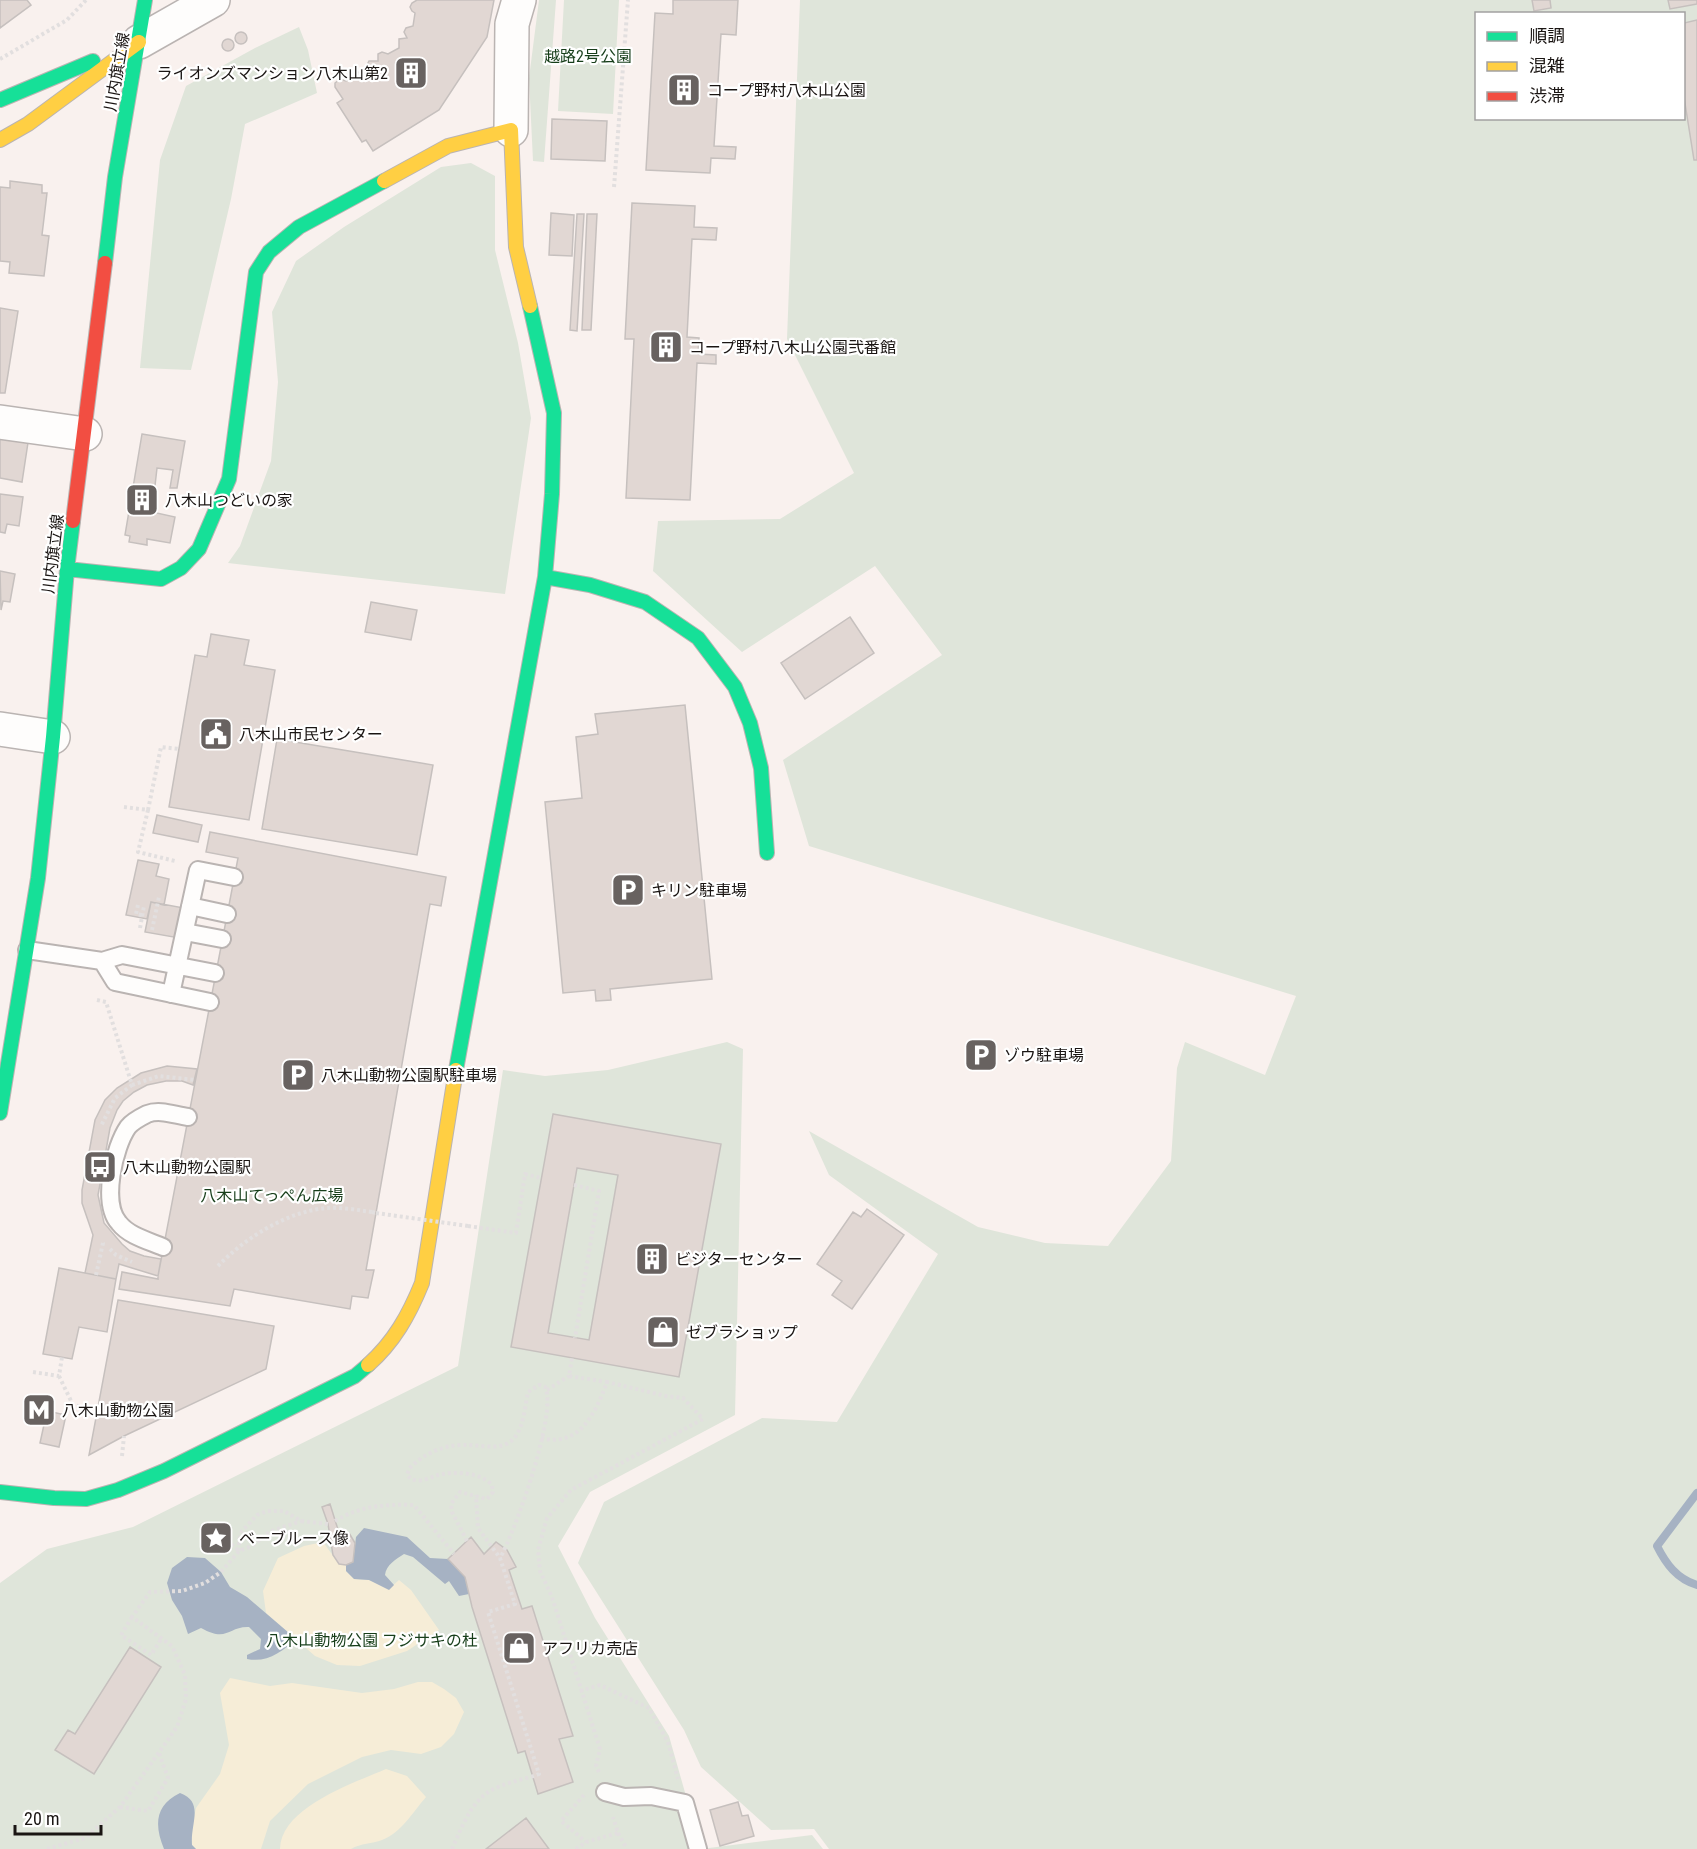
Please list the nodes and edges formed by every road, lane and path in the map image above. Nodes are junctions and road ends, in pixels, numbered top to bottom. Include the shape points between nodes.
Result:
1 (86, 0) edge
2 (145, 0) edge
3 (213, 0) edge
4 (519, 0) edge
5 (628, 0) edge
6 (139, 42) junction
7 (0, 59) edge
8 (0, 100) edge
9 (512, 130) junction
10 (0, 140) edge
11 (615, 187) dead end
12 (0, 422) edge
13 (85, 434) junction
14 (67, 569) junction
15 (545, 577) junction
16 (0, 729) edge
17 (53, 736) junction
18 (179, 750) dead end
19 (124, 807) dead end
20 (147, 810) junction
21 (767, 853) dead end
22 (175, 861) dead end
23 (234, 877) dead end
24 (159, 897) dead end
25 (138, 905) dead end
26 (144, 906) dead end
27 (190, 906) junction
28 (227, 914) dead end
29 (142, 915) junction
30 (140, 928) dead end
31 (152, 930) dead end
32 (185, 932) junction
33 (222, 939) dead end
34 (27, 950) junction
35 (102, 961) junction
36 (178, 965) junction
37 (216, 973) dead end
38 (171, 994) junction
39 (210, 1002) dead end
40 (195, 1080) dead end
41 (132, 1085) dead end
42 (0, 1113) edge
43 (188, 1117) dead end
44 (541, 1178) dead end
45 (574, 1185) dead end
46 (163, 1247) dead end
47 (218, 1266) dead end
48 (575, 1338) dead end
49 (62, 1357) dead end
50 (572, 1358) dead end
51 (33, 1372) dead end
52 (59, 1376) junction
53 (569, 1376) junction
54 (607, 1382) junction
55 (547, 1390) junction
56 (97, 1410) dead end
57 (541, 1438) junction
58 (0, 1492) edge
59 (476, 1495) junction
60 (301, 1521) junction
61 (335, 1521) dead end
62 (328, 1524) dead end
63 (218, 1536) dead end
64 (467, 1541) dead end
65 (239, 1551) junction
66 (454, 1554) dead end
67 (500, 1558) junction
68 (132, 1617) junction
69 (162, 1638) junction
70 (580, 1691) junction
71 (159, 1752) junction
72 (605, 1792) junction
73 (685, 1803) junction
74 (120, 1807) junction
75 (618, 1833) junction
76 (586, 1842) junction
77 (47, 1849) edge
78 (452, 1849) edge
79 (576, 1849) edge
80 (627, 1849) edge
81 (698, 1849) edge

1 - 7 path via 67,20
2 - 6 street, 川内旗立線
3 - 6 street
4 - 9 street via 512,24
5 - 11 path
6 - 8 street
6 - 10 street via 28,124
6 - 13 street, 川内旗立線 via 116,177
9 - 14 street via 448,146 299,227 269,252 256,272 251,300 229,478 199,549 181,568 161,579
9 - 15 street via 516,247 554,413
12 - 13 street
13 - 14 street, 川内旗立線
14 - 17 street, 川内旗立線
15 - 21 street via 590,585 645,602 698,638 735,687 750,723 761,768
15 - 58 street via 465,1011 422,1284 399,1333 379,1357 355,1376 164,1472 86,1499
16 - 17 street
17 - 34 street, 川内旗立線
18 - 20 path via 161,747
19 - 20 path
20 - 22 path via 138,852
23 - 27 lane via 198,870
24 - 31 path
25 - 29 path via 136,914
26 - 29 path
27 - 28 lane
27 - 32 lane
29 - 30 path
32 - 33 lane
32 - 36 lane
34 - 35 lane
34 - 42 street, 川内旗立線
35 - 36 lane via 122,955
35 - 38 lane via 115,982
36 - 37 lane
36 - 38 lane
38 - 39 lane
40 - 41 path via 159,1076
43 - 46 lane via 157,1112 129,1125 120,1142 110,1188 117,1222
44 - 47 path, bridge via 525,1174 516,1233 325,1208 261,1231
45 - 48 path via 599,1191
49 - 52 path
50 - 53 path
51 - 52 path
52 - 56 path via 73,1405
53 - 54 path
53 - 55 path
54 - 57 path via 581,1429 554,1442
54 - 70 path via 683,1398 703,1419 571,1490 547,1518 538,1550 540,1571 552,1597
55 - 57 path
55 - 59 path via 539,1385 528,1392 515,1437 504,1446 449,1446 436,1450 409,1469 408,1475 418,1481 441,1474 461,1474 484,1478 492,1485 493,1492 487,1499
57 - 67 path via 528,1490
59 - 64 path via 460,1491 451,1504
59 - 67 path via 478,1528
60 - 62 path
60 - 65 path via 269,1532
60 - 65 path via 284,1511 257,1515 242,1531
61 - 66 path via 371,1507 414,1505
63 - 65 path
65 - 68 path via 205,1583 182,1591 150,1592
67 - 78 path via 514,1604 488,1612 539,1774 484,1795 467,1814
68 - 69 path
68 - 69 path via 121,1635 137,1649 151,1655
69 - 71 path via 172,1646 184,1675 186,1699 177,1727
70 - 72 path via 600,1749 597,1766
70 - 73 path via 600,1685 649,1708 668,1742
71 - 74 path
71 - 74 path via 168,1778 148,1811
72 - 73 lane
72 - 75 path
72 - 76 path via 588,1791 561,1821
73 - 81 lane
74 - 77 path via 85,1838
75 - 76 path
75 - 80 path
76 - 79 path

